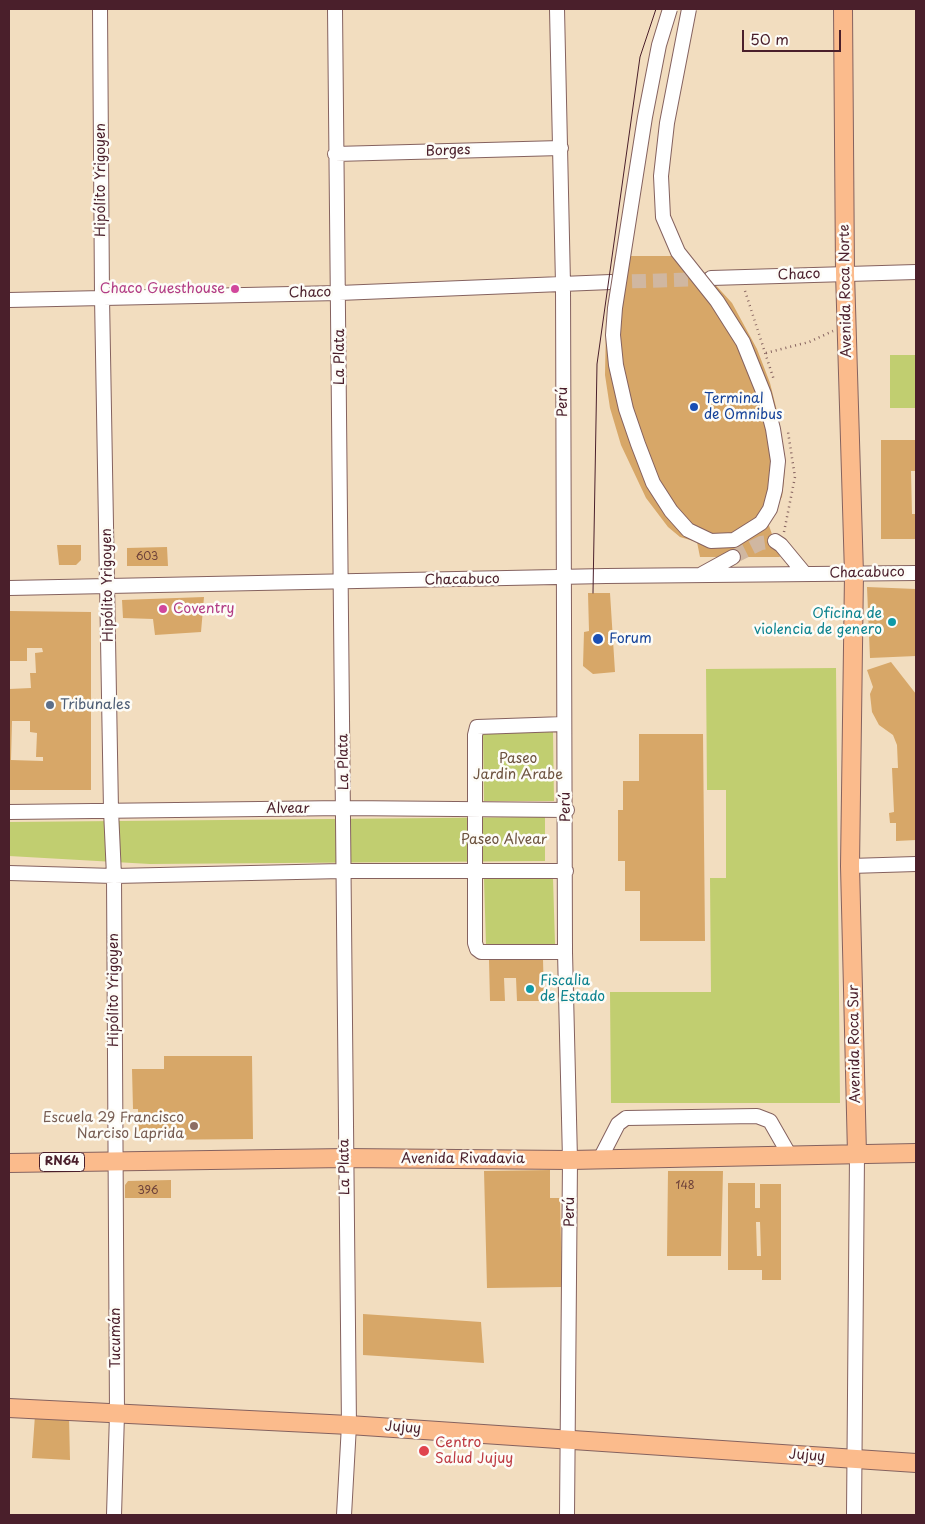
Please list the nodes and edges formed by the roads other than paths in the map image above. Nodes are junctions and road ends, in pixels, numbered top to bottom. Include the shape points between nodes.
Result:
1 (100, 9) edge
2 (335, 9) edge
3 (557, 9) edge
4 (670, 9) edge
5 (689, 9) edge
6 (843, 9) edge
7 (561, 148) junction
8 (335, 154) junction
9 (916, 272) edge
10 (845, 273) junction
11 (711, 278) tunnel mouth
12 (611, 282) tunnel mouth
13 (563, 284) junction
14 (339, 293) junction
15 (102, 297) junction
16 (9, 300) edge
17 (774, 541) dead end
18 (733, 557) tunnel mouth
19 (916, 573) edge
20 (805, 574) junction
21 (854, 574) junction
22 (699, 575) junction
23 (563, 578) junction
24 (341, 583) junction
25 (108, 587) junction
26 (9, 588) edge
27 (564, 724) junction
28 (344, 808) junction
29 (476, 809) junction
30 (110, 810) junction
31 (567, 810) junction
32 (9, 812) edge
33 (916, 864) edge
34 (850, 866) junction
35 (342, 871) junction
36 (476, 871) junction
37 (566, 871) junction
38 (9, 873) edge
39 (114, 876) junction
40 (566, 952) junction
41 (916, 1153) edge
42 (857, 1154) junction
43 (790, 1156) junction
44 (345, 1158) junction
45 (600, 1159) junction
46 (570, 1160) junction
47 (115, 1161) junction
48 (9, 1163) edge
49 (9, 1408) edge
50 (116, 1414) junction
51 (349, 1425) junction
52 (569, 1439) junction
53 (855, 1459) junction
54 (916, 1463) edge
55 (114, 1515) edge
56 (344, 1515) edge
57 (567, 1515) edge
58 (854, 1515) edge

1 - 15 street, Hipólito Yrigoyen
2 - 8 street, La Plata
3 - 7 street, Perú
4 - 5 street, bridge via 645,117 615,308 616,365 626,409 653,483 688,530 711,541 734,540 761,523 770,509 778,461 764,394 743,342 717,301 678,252 663,217 661,176 666,132
6 - 10 main road, Avenida Roca Norte
7 - 8 street, Borges
7 - 13 street, Perú
8 - 14 street, La Plata
9 - 10 street, Chaco
10 - 11 street, Chaco
10 - 21 main road, Avenida Roca Norte
12 - 13 street, Chaco
13 - 14 street, Chaco
13 - 23 street, Perú
14 - 15 street, Chaco
14 - 24 street, La Plata
15 - 16 street, Chaco
15 - 25 street, Hipólito Yrigoyen
17 - 20 street
18 - 22 street
19 - 21 street, Chacabuco
20 - 21 street, Chacabuco
20 - 22 street, Chacabuco
21 - 34 main road, Avenida Roca Sur
22 - 23 street, Chacabuco
23 - 24 street, Chacabuco
23 - 27 street, Perú
24 - 25 street, Chacabuco
24 - 28 street, La Plata
25 - 26 street, Chacabuco
25 - 30 street, Hipólito Yrigoyen
27 - 29 street via 477,727
27 - 31 street, Perú
28 - 29 street, Alvear
28 - 30 street, Alvear
28 - 35 street, La Plata
29 - 31 street, Alvear
29 - 36 street
30 - 32 street, Alvear
30 - 39 street, Hipólito Yrigoyen
31 - 37 street, Perú
33 - 34 street
34 - 42 main road, Avenida Roca Sur
35 - 36 street
35 - 39 street
35 - 44 street, La Plata
36 - 37 street
36 - 40 street via 477,949 481,952
37 - 40 street, Perú
38 - 39 street
39 - 47 street, Hipólito Yrigoyen
40 - 46 street, Perú
41 - 42 main road, Avenida Rivadavia
42 - 43 main road, Avenida Rivadavia
42 - 53 street, Avenida Roca Sur
43 - 45 main road, Avenida Rivadavia
43 - 45 street via 770,1121 757,1116 626,1118 618,1124
44 - 46 main road, Avenida Rivadavia
44 - 47 main road, Avenida Rivadavia
44 - 51 street, La Plata
45 - 46 main road, Avenida Rivadavia
46 - 52 street, Perú
47 - 48 main road, Avenida Rivadavia / RN64
47 - 50 street, Tucumán
49 - 50 main road, Jujuy
50 - 51 main road, Jujuy
50 - 55 street, Tucumán
51 - 52 main road, Jujuy
51 - 56 street, La Plata
52 - 53 main road, Jujuy
52 - 57 street, Perú
53 - 54 main road, Jujuy
53 - 58 street, Avenida Roca Sur

